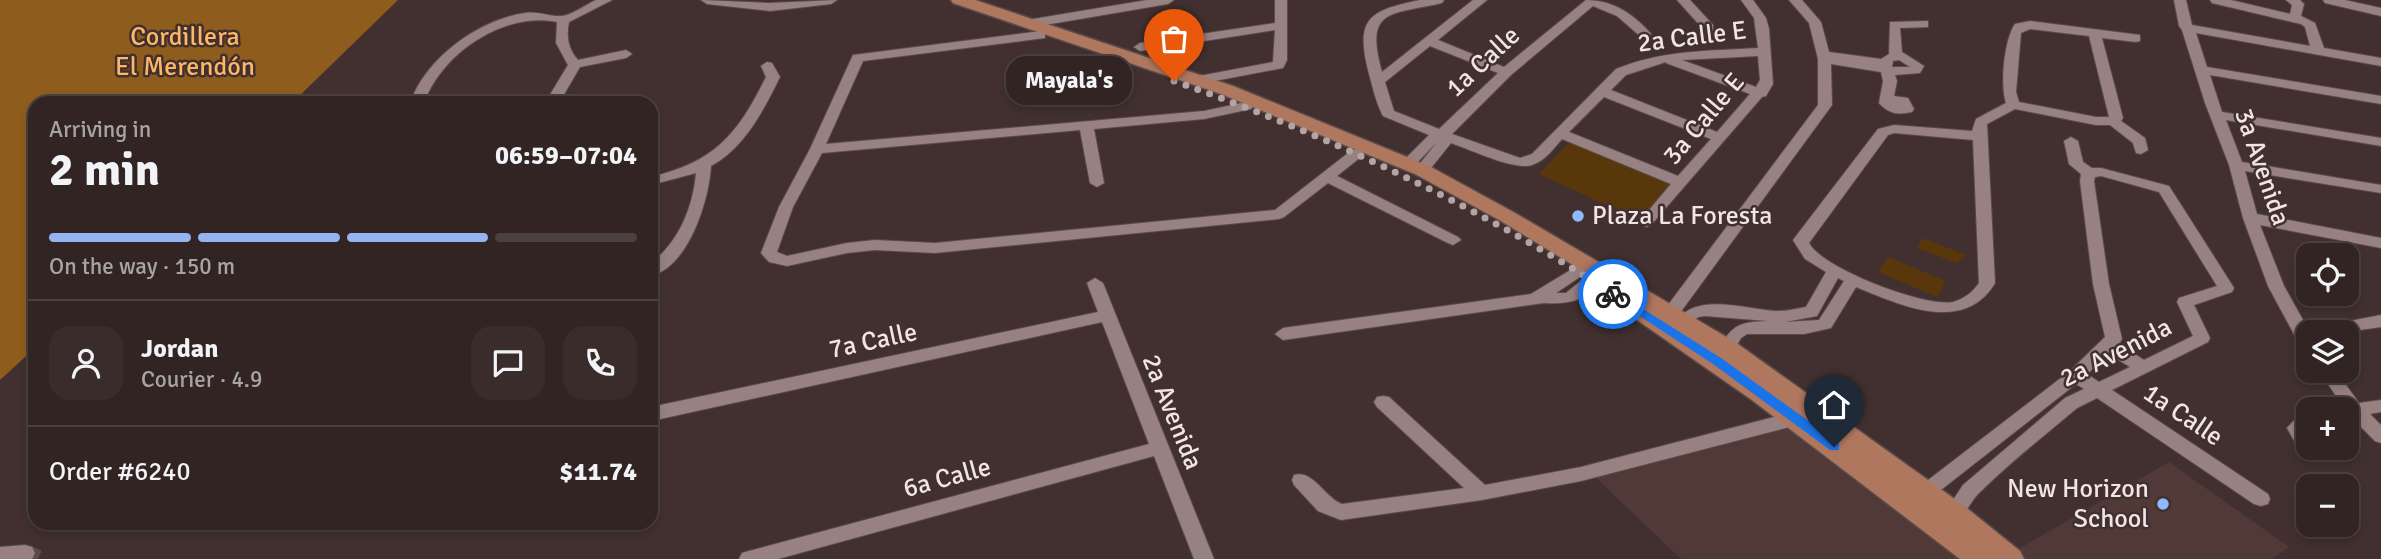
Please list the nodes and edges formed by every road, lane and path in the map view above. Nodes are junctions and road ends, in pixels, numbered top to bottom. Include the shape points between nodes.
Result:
1 (606, 0) edge
2 (707, 0) edge
3 (831, 0) edge
4 (940, 0) edge
5 (959, 0) edge
6 (1168, 0) edge
7 (1281, 0) edge
8 (1438, 0) edge
9 (1481, 0) edge
10 (1683, 0) edge
11 (1746, 0) edge
12 (1795, 0) edge
13 (2164, 0) edge
14 (2216, 0) edge
15 (2292, 0) edge
16 (2329, 0) edge
17 (1593, 1) edge
18 (2180, 1) edge
19 (1091, 6) edge
20 (2381, 12) edge
21 (2295, 17) junction
22 (564, 20) junction
23 (1924, 24) dead end
24 (1279, 26) junction
25 (1709, 28) dead end
26 (2188, 28) junction
27 (1034, 29) junction
28 (1645, 34) dead end
29 (2095, 35) junction
30 (2136, 38) dead end
31 (1429, 41) junction
32 (1140, 47) dead end
33 (2318, 51) junction
34 (1763, 52) junction
35 (626, 54) dead end
36 (1823, 57) junction
37 (1665, 58) junction
38 (1889, 62) junction
39 (2381, 62) edge
40 (575, 64) junction
41 (767, 66) dead end
42 (2203, 70) junction
43 (1506, 72) junction
44 (1199, 80) junction
45 (1378, 81) junction
46 (1602, 91) junction
47 (1761, 93) junction
48 (418, 96) edge
49 (556, 96) edge
50 (1887, 99) dead end
51 (2381, 100) edge
52 (1246, 106) junction
53 (2013, 106) junction
54 (2217, 115) junction
55 (2113, 121) junction
56 (1086, 125) junction
57 (1894, 129) joint
58 (1446, 132) junction
59 (1559, 133) junction
60 (1942, 134) junction
61 (1979, 136) junction
62 (1720, 138) junction
63 (2071, 141) dead end
64 (2381, 142) edge
65 (817, 149) junction
66 (2141, 150) dead end
67 (1357, 153) junction
68 (1981, 153) junction
69 (2236, 165) junction
70 (704, 166) junction
71 (1415, 167) junction
72 (2089, 173) junction
73 (1327, 177) junction
74 (658, 180) edge
75 (1097, 183) dead end
76 (1682, 183) junction
77 (2381, 190) edge
78 (2250, 218) junction
79 (1646, 222) dead end
80 (1807, 232) joint
81 (1453, 240) dead end
82 (2381, 243) edge
83 (658, 266) edge
84 (1834, 271) junction
85 (1592, 276) junction
86 (1853, 279) junction
87 (1095, 284) dead end
88 (1105, 316) junction
89 (1678, 317) junction
90 (2298, 320) edge
91 (2381, 321) edge
92 (2359, 326) edge
93 (1283, 334) dead end
94 (2107, 345) junction
95 (1727, 348) junction
96 (2143, 367) junction
97 (2076, 374) junction
98 (2099, 390) junction
99 (2049, 395) junction
100 (1383, 402) dead end
101 (2066, 406) junction
102 (2381, 406) edge
103 (2359, 409) edge
104 (658, 412) edge
105 (2359, 417) edge
106 (1797, 418) junction
107 (2018, 420) junction
108 (2381, 436) edge
109 (1158, 448) junction
110 (2021, 448) junction
111 (1301, 480) dead end
112 (1926, 492) junction
113 (1482, 493) junction
114 (2261, 499) dead end
115 (1954, 511) junction
116 (0, 555) edge
117 (34, 557) edge
118 (748, 559) edge
119 (1204, 559) edge
120 (1979, 559) edge
121 (2011, 559) edge

1 - 22 street
2 - 3 street via 770,7
4 - 27 main road
5 - 27 main road
6 - 19 street
7 - 24 street
8 - 45 street via 1391,10 1369,26 1366,40
9 - 31 street
10 - 25 street
11 - 34 street, 3a Calle E via 1760,15 1765,30
12 - 36 street via 1815,22
13 - 18 street
14 - 21 street
15 - 21 street via 2298,4
16 - 20 street
17 - 28 street via 1622,13
17 - 43 street, 1a Calle
18 - 26 street, 3a Avenida
19 - 27 street
21 - 33 street via 2311,26
22 - 40 street via 561,39
22 - 48 street via 541,15 496,24 446,61
23 - 38 street via 1895,23
24 - 32 street
24 - 44 street via 1281,60 1271,67
26 - 33 street
26 - 42 street, 3a Avenida
27 - 44 main road
27 - 52 main road
27 - 65 street via 858,58
29 - 30 street
29 - 53 street via 2019,27 2009,92
29 - 55 street via 2116,118
31 - 43 street
31 - 45 street
33 - 39 street
34 - 37 street, 2a Calle E
34 - 47 street, 3a Calle E via 1767,70
35 - 40 street
36 - 38 street
36 - 89 street via 1825,105
37 - 46 street, 2a Calle E via 1633,66
37 - 47 street
38 - 50 street
40 - 49 street
41 - 70 street via 772,77 753,118 727,149
42 - 51 street
42 - 54 street, 3a Avenida
43 - 58 street, 1a Calle
44 - 71 main road
45 - 58 street via 1388,113
46 - 59 street, 2a Calle E
46 - 62 street
47 - 62 street, 3a Calle E
52 - 56 street via 1204,115
52 - 67 main road
53 - 55 street
53 - 61 street via 1981,122
54 - 64 street
54 - 69 street, 3a Avenida
55 - 66 street via 2140,141
56 - 65 street
56 - 75 street
57 - 60 street
57 - 80 street via 1883,132
58 - 59 street, 2a Calle E via 1519,162 1538,157
58 - 71 street, 1a Calle via 1444,144
59 - 76 street
60 - 61 street
60 - 68 street
61 - 68 street
62 - 76 street, 3a Calle E
63 - 72 street via 2076,164
65 - 73 street via 772,241 769,253 774,258 787,261 875,245 935,248 1279,214
67 - 73 street
67 - 85 main road
68 - 86 street via 1987,283 1982,292 1956,307 1925,305
69 - 77 street
69 - 78 street, 3a Avenida
70 - 74 street
70 - 83 street via 703,191 691,222 669,258
71 - 85 main road via 1508,217
72 - 94 street via 2101,284 2114,339
72 - 96 street, 2a Avenida via 2164,189 2226,288 2185,302 2202,338
73 - 81 street
76 - 79 street, 3a Calle E
78 - 82 street
78 - 90 street, 3a Avenida via 2276,286
80 - 84 street via 1801,240 1810,256
84 - 86 street
84 - 89 street via 1811,312 1782,317 1705,310
85 - 89 main road
85 - 93 street via 1569,299
85 - 106 main road
86 - 95 street via 1825,324 1808,329 1749,329 1737,333
87 - 88 street, 2a Avenida
88 - 104 street, 7a Calle
88 - 109 street, 2a Avenida
89 - 95 main road
91 - 92 street
94 - 96 street
94 - 97 street
95 - 112 main road
96 - 98 street, 2a Avenida
97 - 98 street, 1a Calle
97 - 99 street
98 - 101 street, 2a Avenida
98 - 114 street, 1a Calle
99 - 101 street
99 - 107 street
100 - 113 street
101 - 110 street, 2a Avenida
102 - 103 street
105 - 108 street
106 - 113 street via 1581,474
106 - 115 main road
107 - 110 street
107 - 112 street
109 - 118 street, 6a Calle
109 - 119 street, 2a Avenida
110 - 115 street, 2a Avenida
111 - 113 street via 1325,506 1341,512
112 - 115 main road
115 - 120 main road
115 - 121 main road
116 - 117 street

